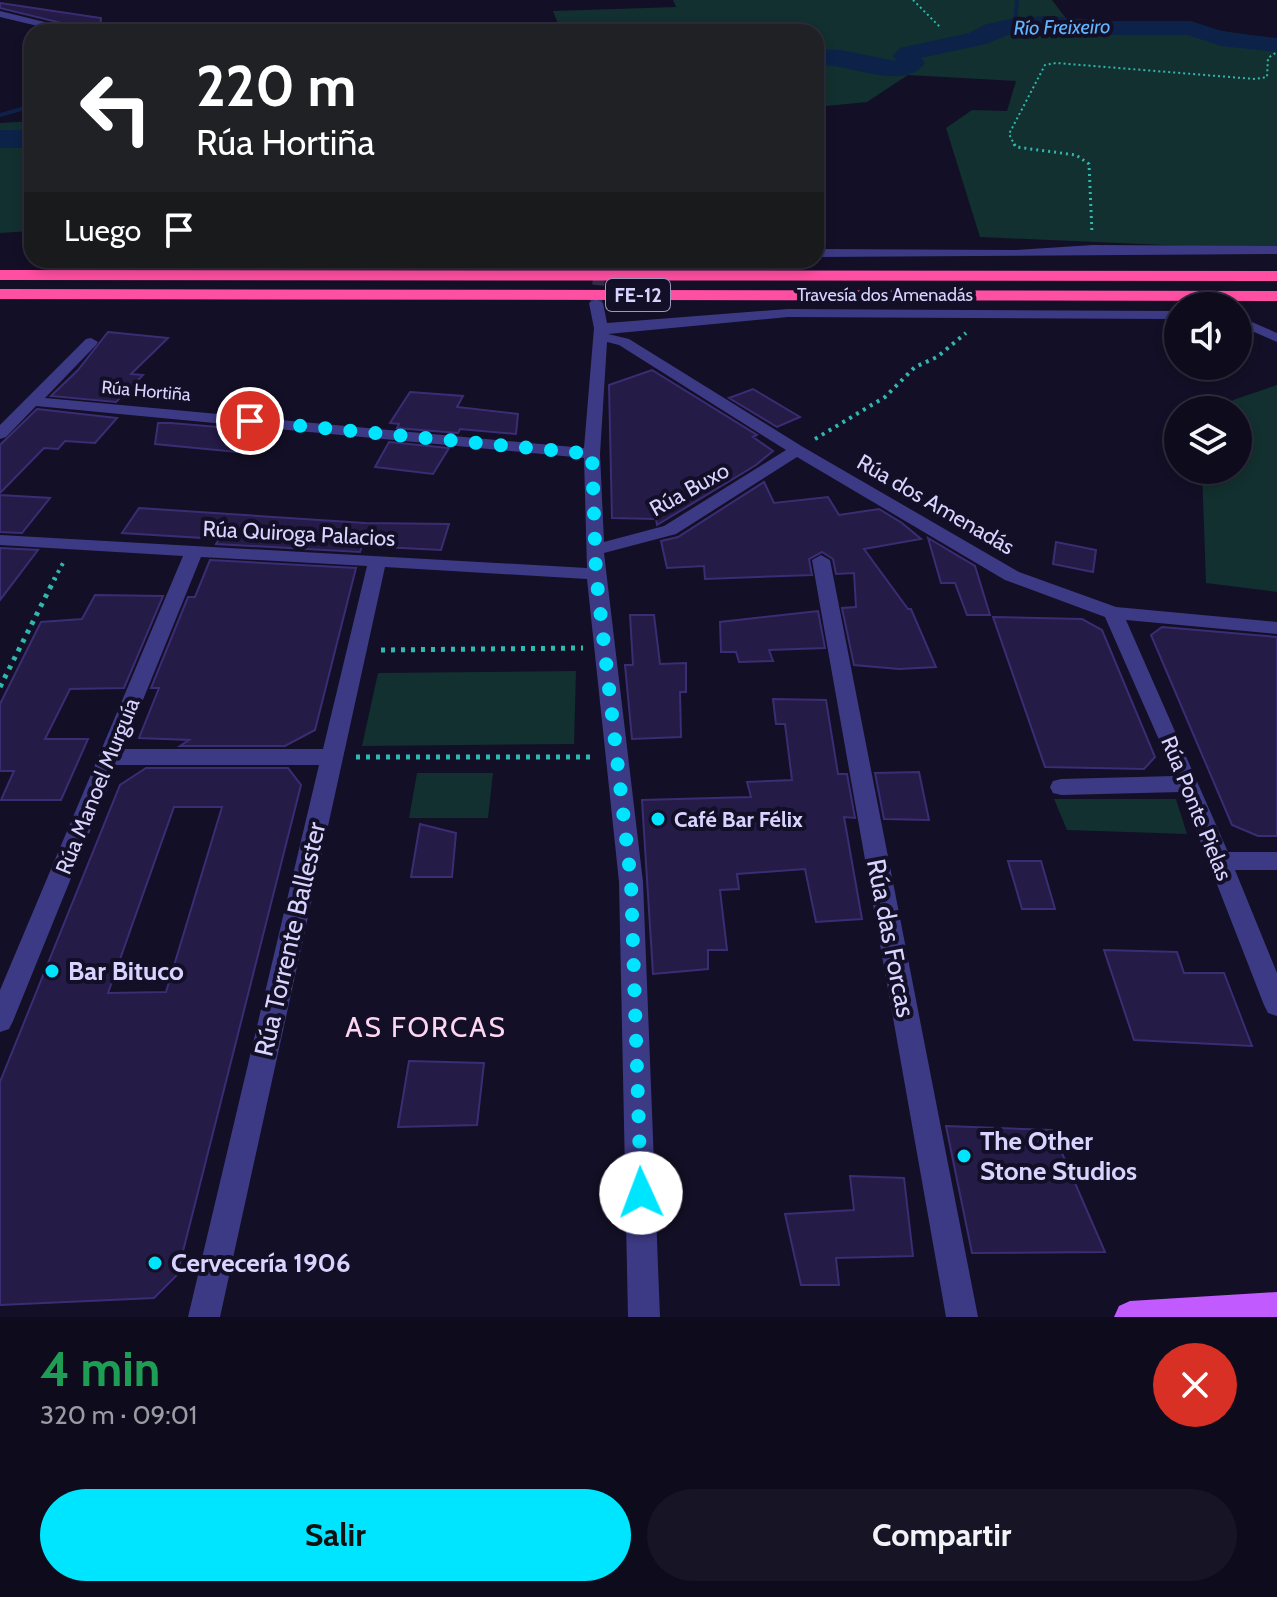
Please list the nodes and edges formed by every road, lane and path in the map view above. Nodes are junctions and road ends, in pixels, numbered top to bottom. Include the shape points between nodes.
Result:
1 (913, 0) edge
2 (0, 14) edge
3 (41, 24) edge
4 (941, 28) dead end
5 (1277, 52) edge
6 (1093, 249) junction
7 (1277, 250) edge
8 (824, 253) edge
9 (0, 275) edge
10 (1277, 276) edge
11 (0, 294) edge
12 (1277, 296) edge
13 (596, 303) tunnel mouth
14 (1006, 314) junction
15 (1164, 315) edge
16 (1252, 326) edge
17 (602, 332) junction
18 (1277, 338) edge
19 (91, 342) dead end
20 (32, 401) junction
21 (0, 434) edge
22 (797, 450) junction
23 (592, 454) junction
24 (0, 540) edge
25 (72, 544) junction
26 (596, 550) junction
27 (194, 551) junction
28 (821, 560) dead end
29 (377, 561) junction
30 (596, 574) junction
31 (1113, 613) junction
32 (1277, 628) edge
33 (604, 648) junction
34 (356, 650) junction
35 (0, 687) edge
36 (109, 757) junction
37 (332, 757) junction
38 (615, 757) junction
39 (1189, 784) junction
40 (1061, 787) dead end
41 (1218, 861) junction
42 (1277, 861) edge
43 (1277, 1005) edge
44 (0, 1021) edge
45 (1277, 1308) edge
46 (204, 1317) edge
47 (644, 1317) edge
48 (962, 1317) edge
49 (1130, 1317) edge

1 - 4 path
2 - 3 street
5 - 6 path via 1268,58 1267,77 1255,79 1045,65 1009,134 1016,147 1076,155 1089,164
6 - 7 street
6 - 8 street
9 - 10 highway, FE-12
11 - 12 highway, FE-12
13 - 17 street
14 - 15 street, Travesía dos Amenadás
14 - 17 street, Travesía dos Amenadás via 788,313
14 - 22 path via 977,324 937,357 915,367 885,397
16 - 18 street
17 - 22 street, Rúa dos Amenadás
17 - 23 street
19 - 20 street
20 - 21 street
20 - 23 street, Rúa Hortiña
22 - 26 street, Rúa Buxo via 670,530
22 - 31 street, Rúa dos Amenadás via 1012,576
23 - 26 street
24 - 25 street, Rúa Quiroga Palacios
25 - 27 street, Rúa Quiroga Palacios
25 - 35 path
26 - 30 street
27 - 29 street, Rúa Quiroga Palacios
27 - 36 street, Rúa Manoel Murguía
28 - 48 street, Rúa das Forcas
29 - 30 street, Rúa Quiroga Palacios
29 - 34 street, Rúa Torrente Ballester
30 - 33 street
31 - 32 street, Rúa dos Amenadás
31 - 39 street, Rúa Ponte Pielas
33 - 34 path
33 - 38 street
34 - 37 street, Rúa Torrente Ballester
36 - 37 street
36 - 44 street, Rúa Manoel Murguía
37 - 38 path
37 - 46 street, Rúa Torrente Ballester
38 - 47 street via 631,882
39 - 40 street
39 - 41 street, Rúa Ponte Pielas
41 - 42 street
41 - 43 street, Rúa Ponte Pielas
45 - 49 main road

